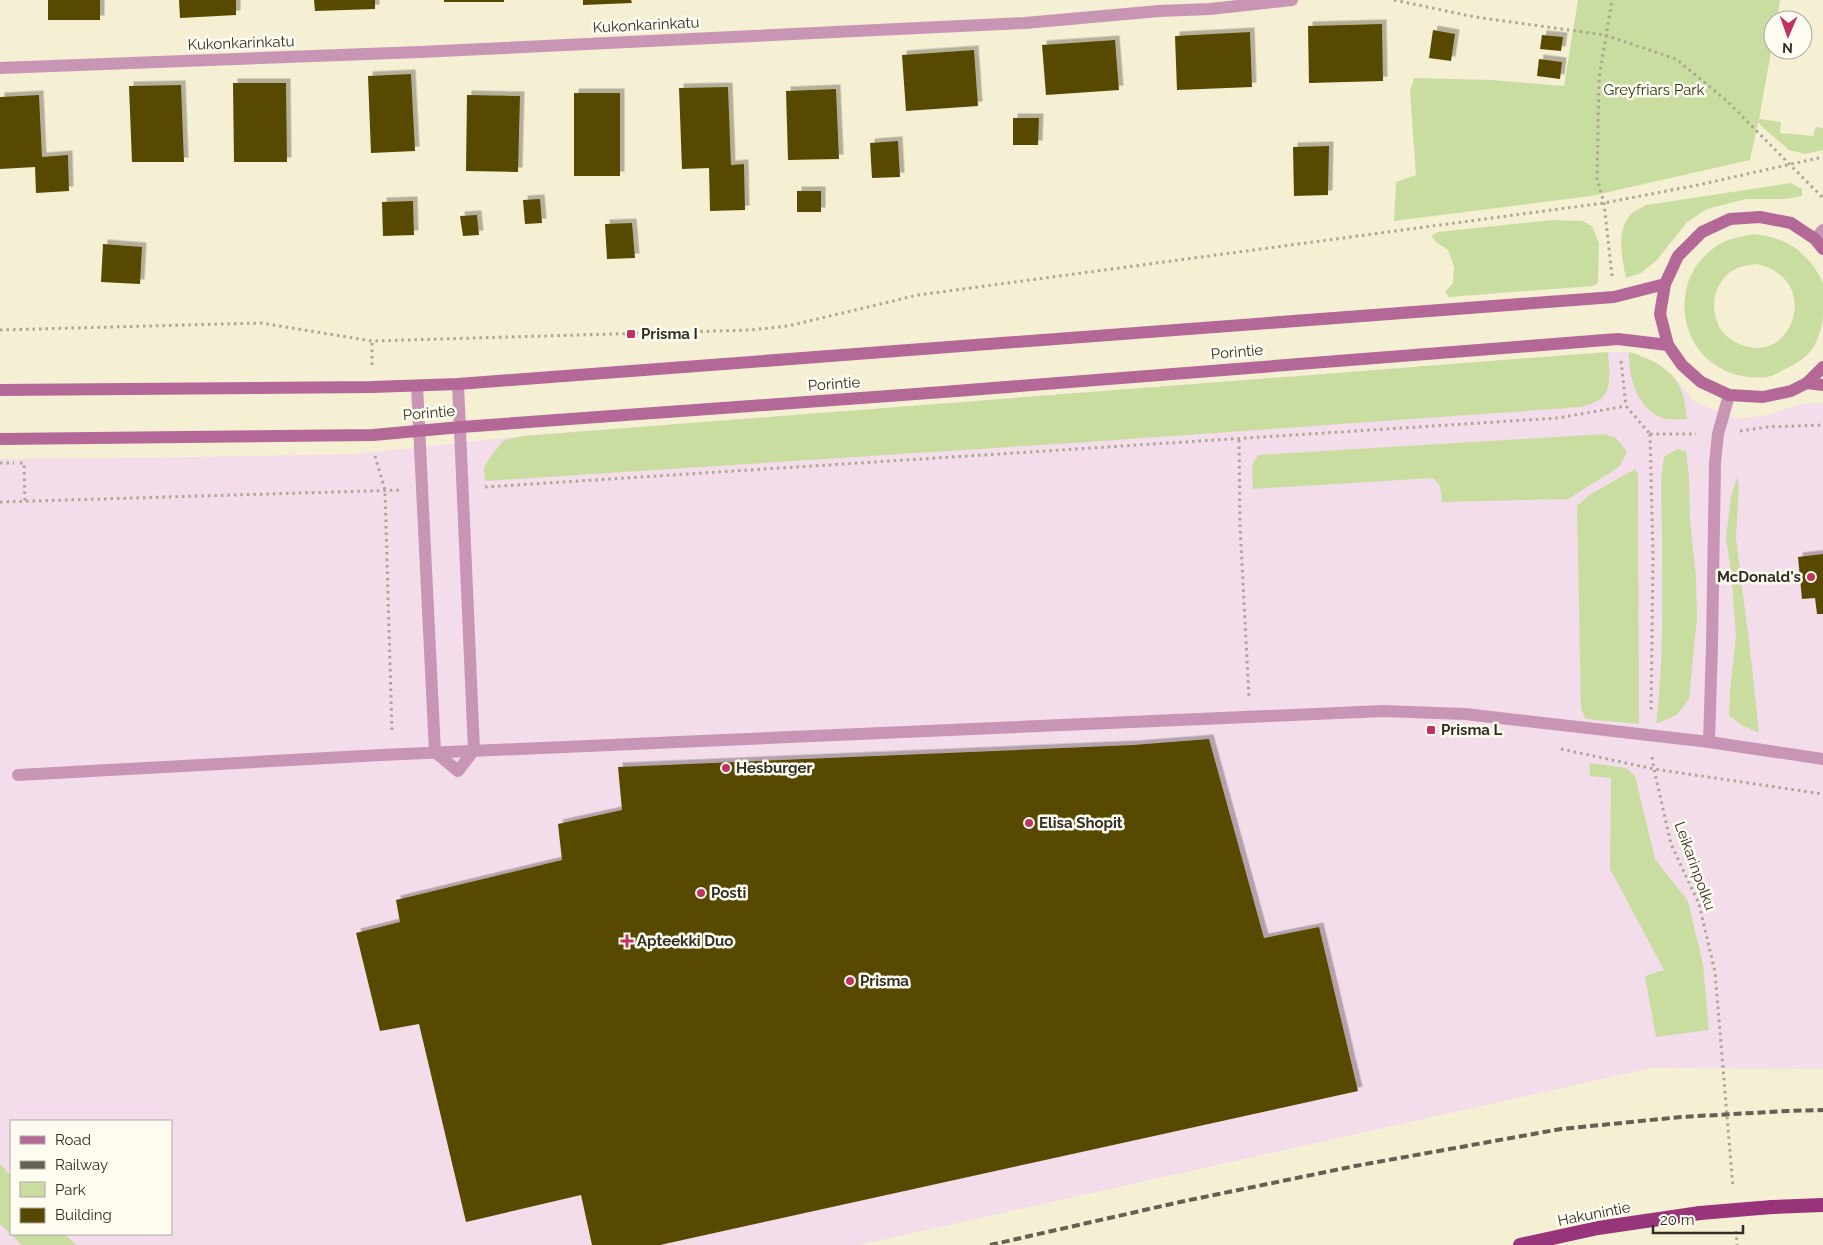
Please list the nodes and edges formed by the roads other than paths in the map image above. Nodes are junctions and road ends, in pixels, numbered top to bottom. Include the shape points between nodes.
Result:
1 (1292, 0) edge
2 (0, 68) edge
3 (1819, 234) edge
4 (1823, 249) edge
5 (1664, 284) junction
6 (1668, 345) junction
7 (1823, 367) edge
8 (1807, 383) junction
9 (458, 384) junction
10 (1823, 385) edge
11 (417, 386) junction
12 (0, 390) edge
13 (1729, 395) junction
14 (461, 427) junction
15 (420, 430) junction
16 (0, 439) edge
17 (1709, 742) junction
18 (474, 750) junction
19 (435, 752) junction
20 (1823, 759) edge
21 (18, 775) dead end
22 (1823, 1205) edge
23 (1520, 1245) edge

1 - 2 street, Kukonkarinkatu via 1025,22 401,53
3 - 4 main road
3 - 5 main road via 1760,216 1730,220 1702,232 1678,256
5 - 6 main road via 1660,314
5 - 9 main road, Porintie via 1614,297
6 - 13 main road via 1682,365 1702,382
6 - 14 main road, Porintie via 1618,339
7 - 8 main road
8 - 10 main road
8 - 13 main road via 1791,391 1763,397
9 - 11 main road, Porintie
9 - 14 street
11 - 12 main road, Porintie
11 - 15 street
13 - 17 street via 1718,434 1715,463
14 - 15 main road, Porintie
14 - 18 street
15 - 16 main road, Porintie via 373,435
15 - 19 street
17 - 18 street via 1466,714 1383,711
17 - 20 street
18 - 19 street
18 - 19 street via 458,771
19 - 21 street
22 - 23 highway, Hakunintie, bridge via 1700,1212 1598,1228

